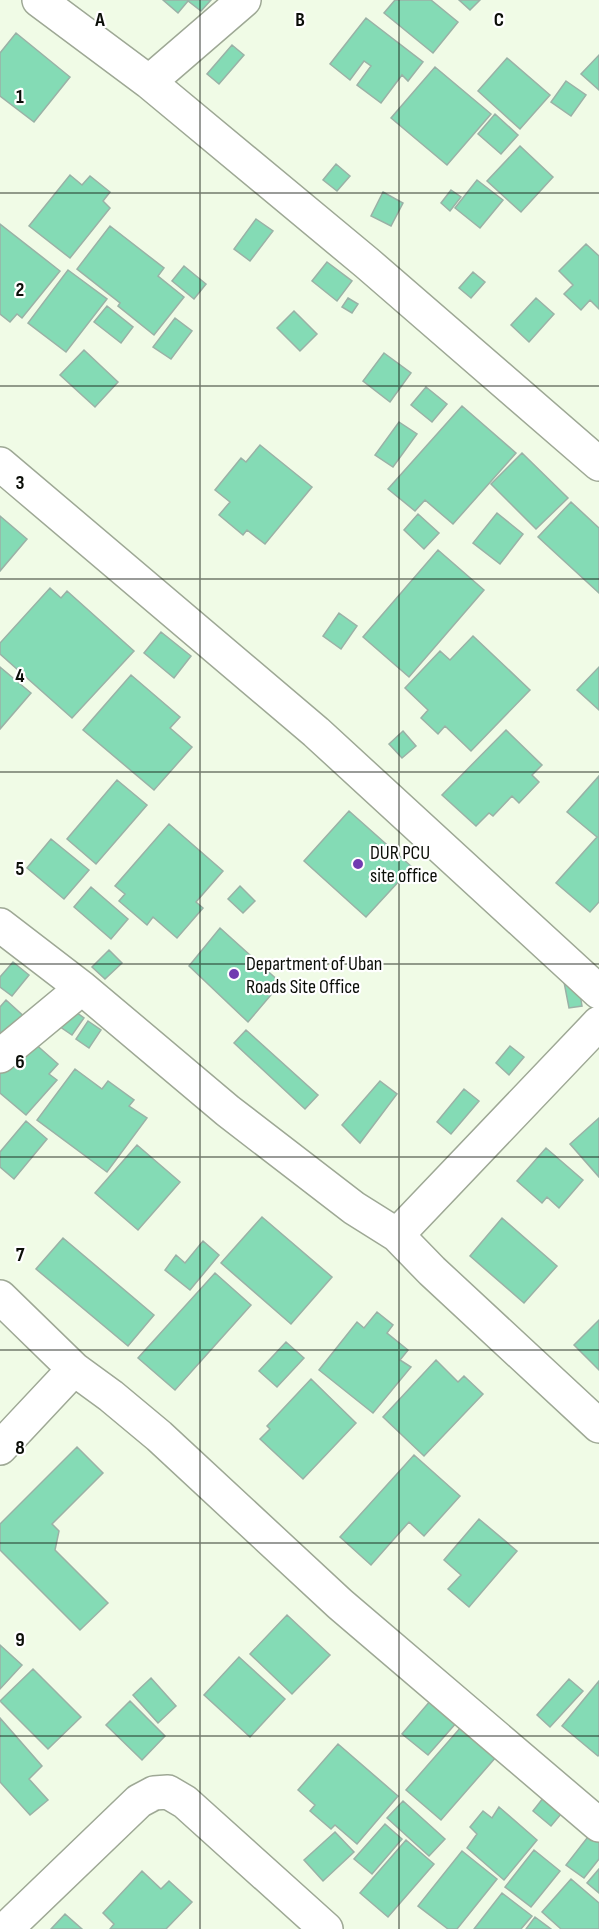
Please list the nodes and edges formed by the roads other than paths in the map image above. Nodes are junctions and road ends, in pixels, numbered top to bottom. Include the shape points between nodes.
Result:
1 (39, 0) edge
2 (244, 0) edge
3 (149, 82) junction
4 (0, 464) edge
5 (599, 464) edge
6 (0, 925) edge
7 (82, 988) junction
8 (599, 992) edge
9 (599, 1023) edge
10 (0, 1056) edge
11 (397, 1235) junction
12 (0, 1297) edge
13 (74, 1369) junction
14 (599, 1426) edge
15 (0, 1448) edge
16 (599, 1825) edge
17 (6, 1929) edge
18 (326, 1929) edge

1 - 3 street
2 - 3 street
3 - 5 street via 367,263
4 - 8 street via 316,732
6 - 7 street
7 - 10 street
7 - 11 street via 237,1118 354,1208
9 - 11 street
11 - 14 street
12 - 13 street
13 - 15 street
13 - 16 street via 159,1436 340,1604
17 - 18 street via 139,1801 168,1791

